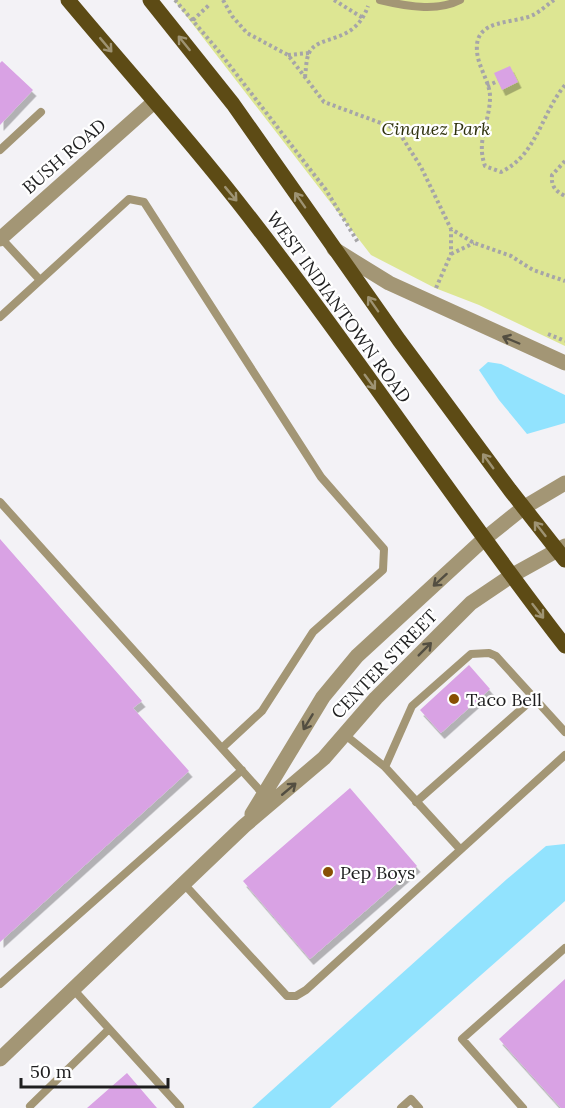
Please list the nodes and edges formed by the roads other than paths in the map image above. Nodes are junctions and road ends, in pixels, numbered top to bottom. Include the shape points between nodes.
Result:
1 (68, 0) edge
2 (150, 0) edge
3 (380, 0) edge
4 (460, 0) edge
5 (153, 102) junction
6 (41, 112) dead end
7 (0, 150) edge
8 (0, 238) edge
9 (333, 248) junction
10 (40, 280) junction
11 (0, 317) edge
12 (565, 363) edge
13 (565, 483) edge
14 (0, 502) edge
15 (524, 508) junction
16 (483, 540) junction
17 (562, 552) edge
18 (511, 576) junction
19 (565, 646) edge
20 (534, 698) junction
21 (565, 732) edge
22 (344, 734) junction
23 (222, 748) junction
24 (565, 755) edge
25 (385, 767) junction
26 (242, 770) junction
27 (264, 795) junction
28 (416, 802) junction
29 (244, 826) junction
30 (459, 848) junction
31 (184, 884) junction
32 (565, 948) edge
33 (0, 984) edge
34 (73, 989) junction
35 (109, 1029) junction
36 (0, 1059) edge
37 (30, 1106) dead end
38 (180, 1107) edge
39 (401, 1108) edge
40 (419, 1108) edge
41 (523, 1108) edge

1 -> 5 main road, WEST INDIANTOWN ROAD
9 -> 2 main road, WEST INDIANTOWN ROAD via 233,104
3 - 4 lane via 418,7
5 - 8 street, BUSH ROAD
5 -> 16 main road, WEST INDIANTOWN ROAD via 236,200
6 - 7 lane
8 - 10 lane
12 -> 9 street via 389,283
15 -> 9 main road, WEST INDIANTOWN ROAD
10 - 11 lane
10 - 23 lane via 129,199 144,202 321,477 384,549 383,570 313,632 262,711
13 - 15 street, CENTER STREET
14 - 23 lane
15 - 16 street, CENTER STREET
17 -> 15 main road, WEST INDIANTOWN ROAD
16 - 18 main road, WEST INDIANTOWN ROAD
16 -> 27 street, CENTER STREET via 357,656 323,697
17 - 18 street, CENTER STREET
18 -> 19 main road, WEST INDIANTOWN ROAD
22 -> 18 street, CENTER STREET via 471,603
20 - 21 lane
20 - 25 lane via 496,657 489,653 471,654 412,706
20 - 28 lane
22 - 25 lane
29 -> 22 street, CENTER STREET via 324,758
23 - 26 lane
24 - 30 lane
25 - 28 lane
26 - 27 lane
26 - 33 lane
27 - 29 street, CENTER STREET
28 - 30 lane
29 - 31 street, CENTER STREET
30 - 31 lane via 296,996 287,996
31 - 34 street, CENTER STREET
32 - 41 lane via 462,1039
34 - 35 lane
34 - 36 street, CENTER STREET
35 - 37 lane
35 - 38 lane
39 - 40 lane via 411,1099

